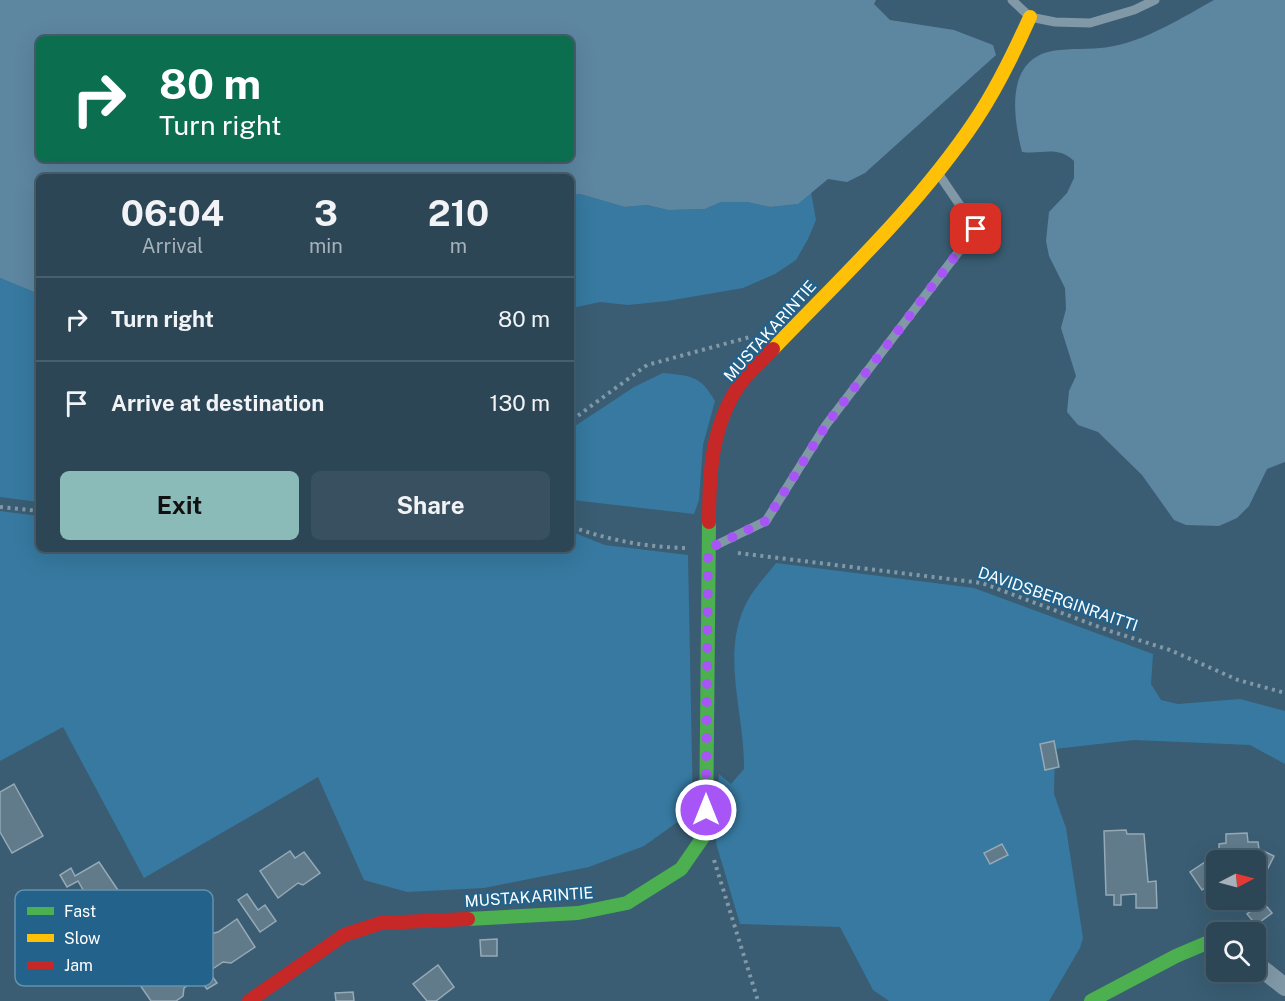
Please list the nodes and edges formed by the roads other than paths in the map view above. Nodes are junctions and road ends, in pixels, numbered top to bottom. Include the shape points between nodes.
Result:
1 (1011, 0) edge
2 (1155, 0) edge
3 (1030, 17) junction
4 (937, 171) junction
5 (708, 549) junction
6 (1206, 943) edge
7 (1266, 972) edge
8 (1285, 987) edge
9 (249, 1001) edge
10 (1091, 1001) edge

1 - 3 lane
2 - 3 lane via 1090,23
3 - 4 street, MUSTAKARINTIE via 1007,70 970,129
4 - 5 street, MUSTAKARINTIE via 738,386 721,420 709,467
4 - 5 lane via 976,229 826,425 766,521
5 - 9 street, MUSTAKARINTIE via 706,833 681,869 627,903 578,913 381,923 344,935
6 - 10 street
7 - 8 street

